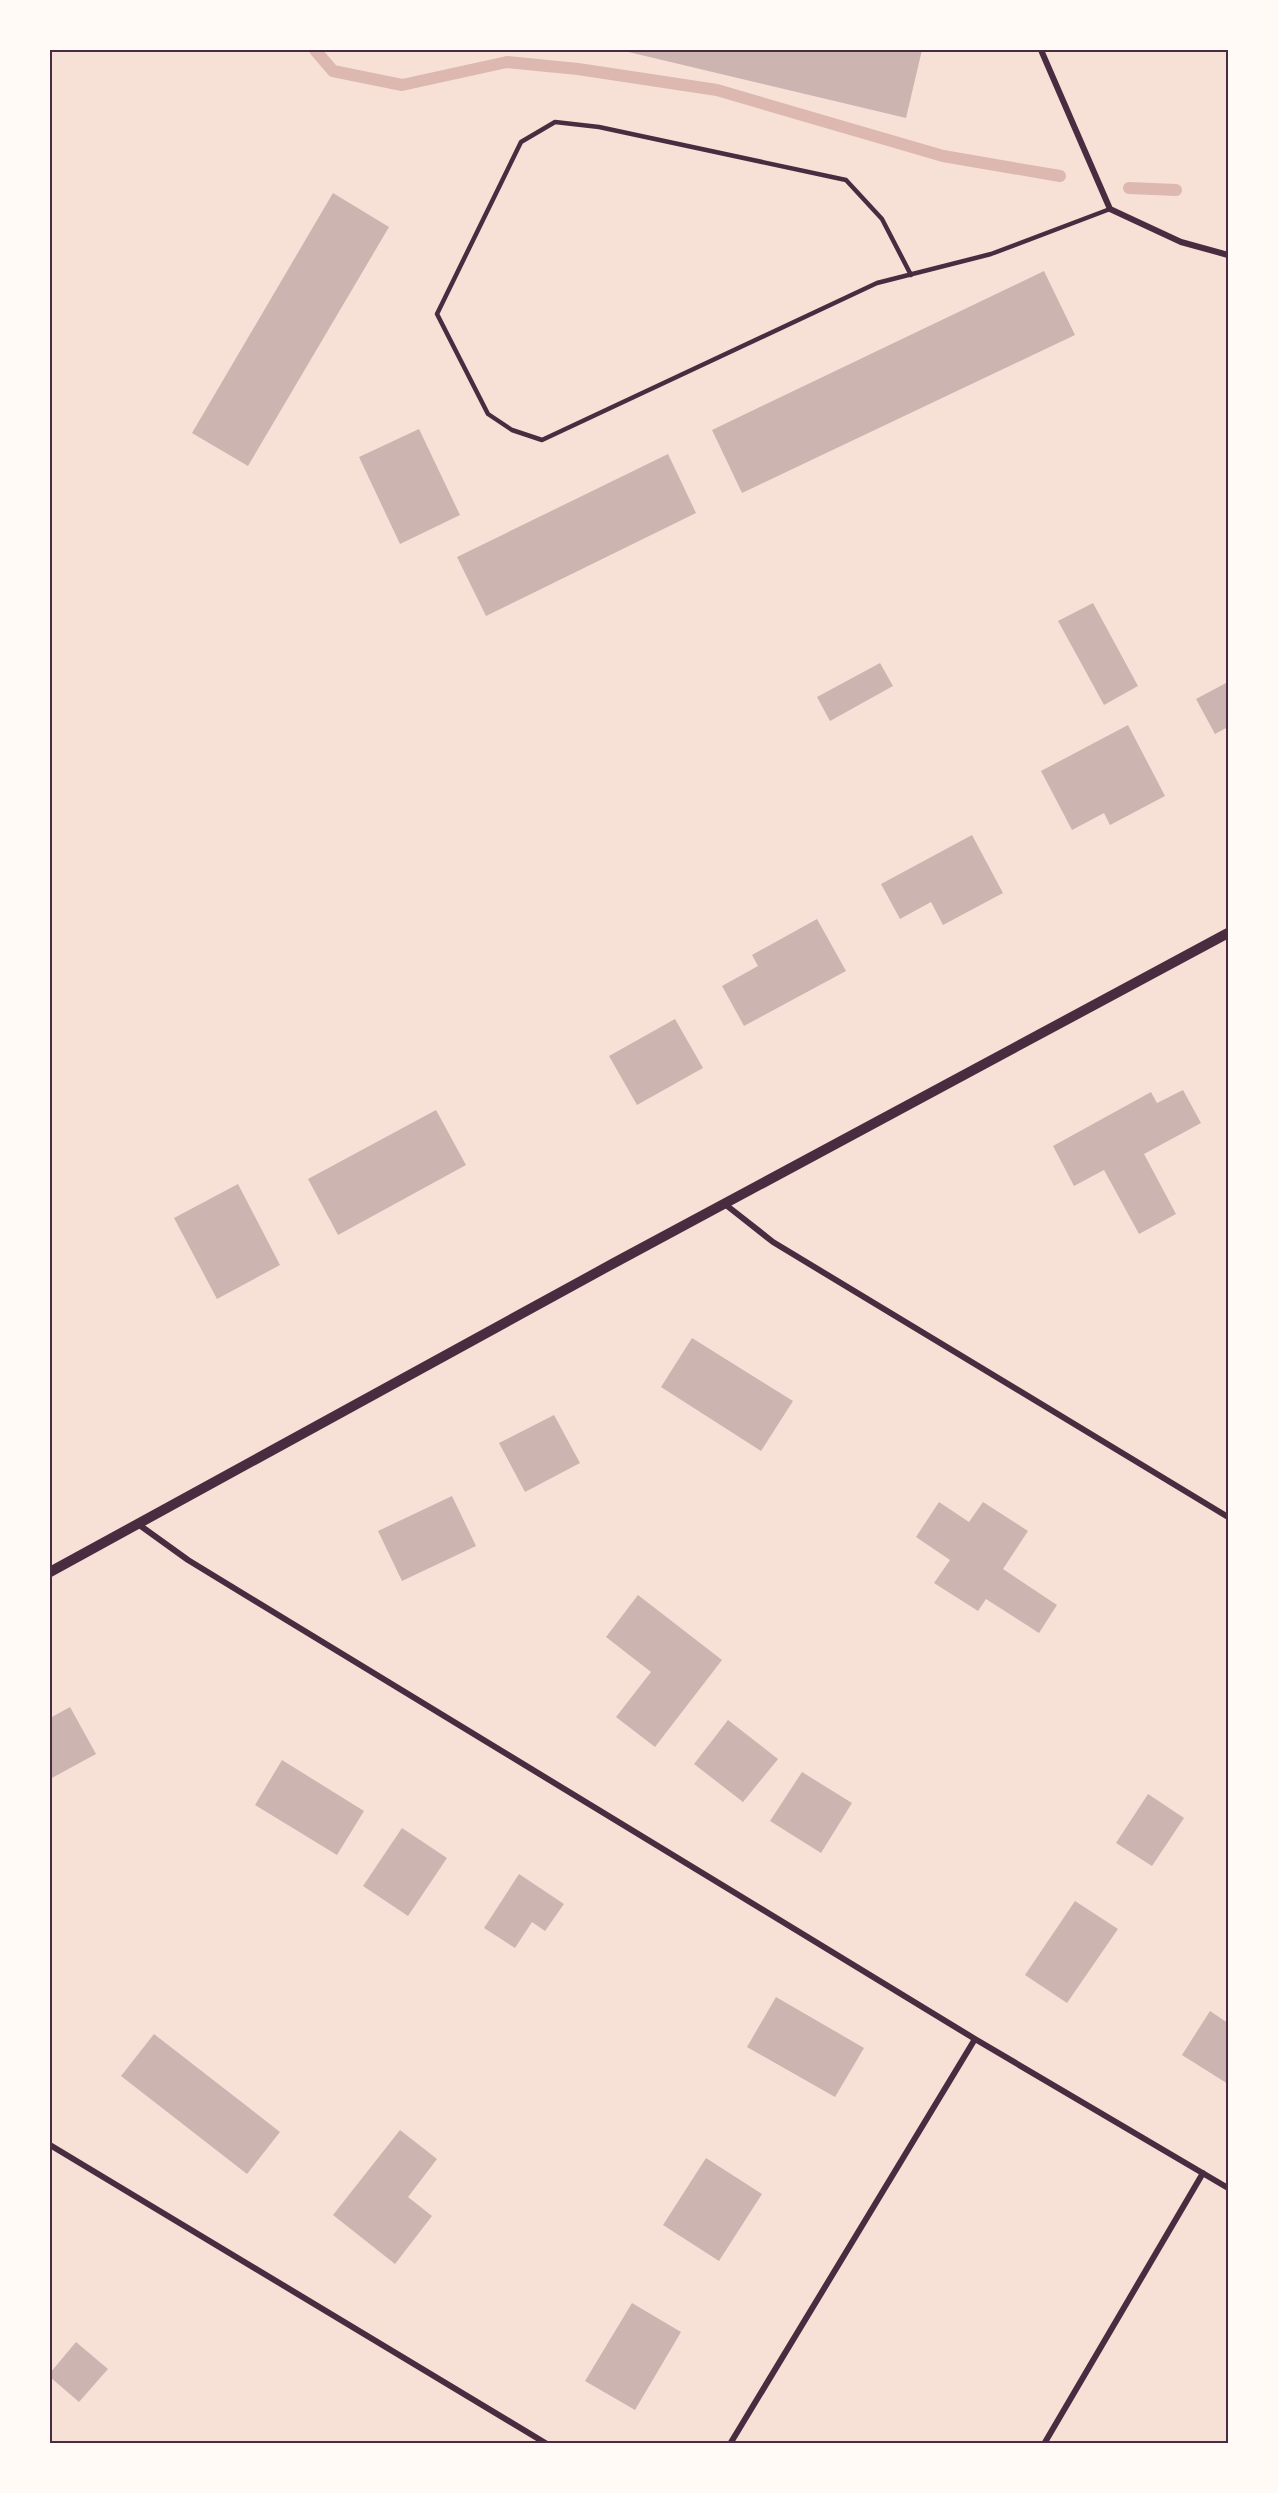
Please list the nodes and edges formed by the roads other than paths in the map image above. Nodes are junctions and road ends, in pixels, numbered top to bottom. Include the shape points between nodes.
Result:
1 (1041, 50) edge
2 (1110, 209) junction
3 (1228, 255) edge
4 (911, 275) junction
5 (1228, 933) edge
6 (726, 1205) junction
7 (1228, 1517) edge
8 (137, 1523) junction
9 (50, 1572) edge
10 (975, 2038) junction
11 (50, 2145) edge
12 (1203, 2173) junction
13 (1228, 2188) edge
14 (547, 2444) edge
15 (730, 2444) edge
16 (1044, 2444) edge

1 - 2 street
2 - 3 street via 1181,242
2 - 4 lane via 991,254
4 - 4 lane via 877,283 542,440 512,430 488,414 437,314 521,142 555,122 599,127 846,180 882,219
5 - 6 street
6 - 7 street via 773,1242
6 - 8 street
8 - 9 street
8 - 10 street via 188,1560
10 - 12 street
10 - 15 street
11 - 14 street
12 - 13 street
12 - 16 street

